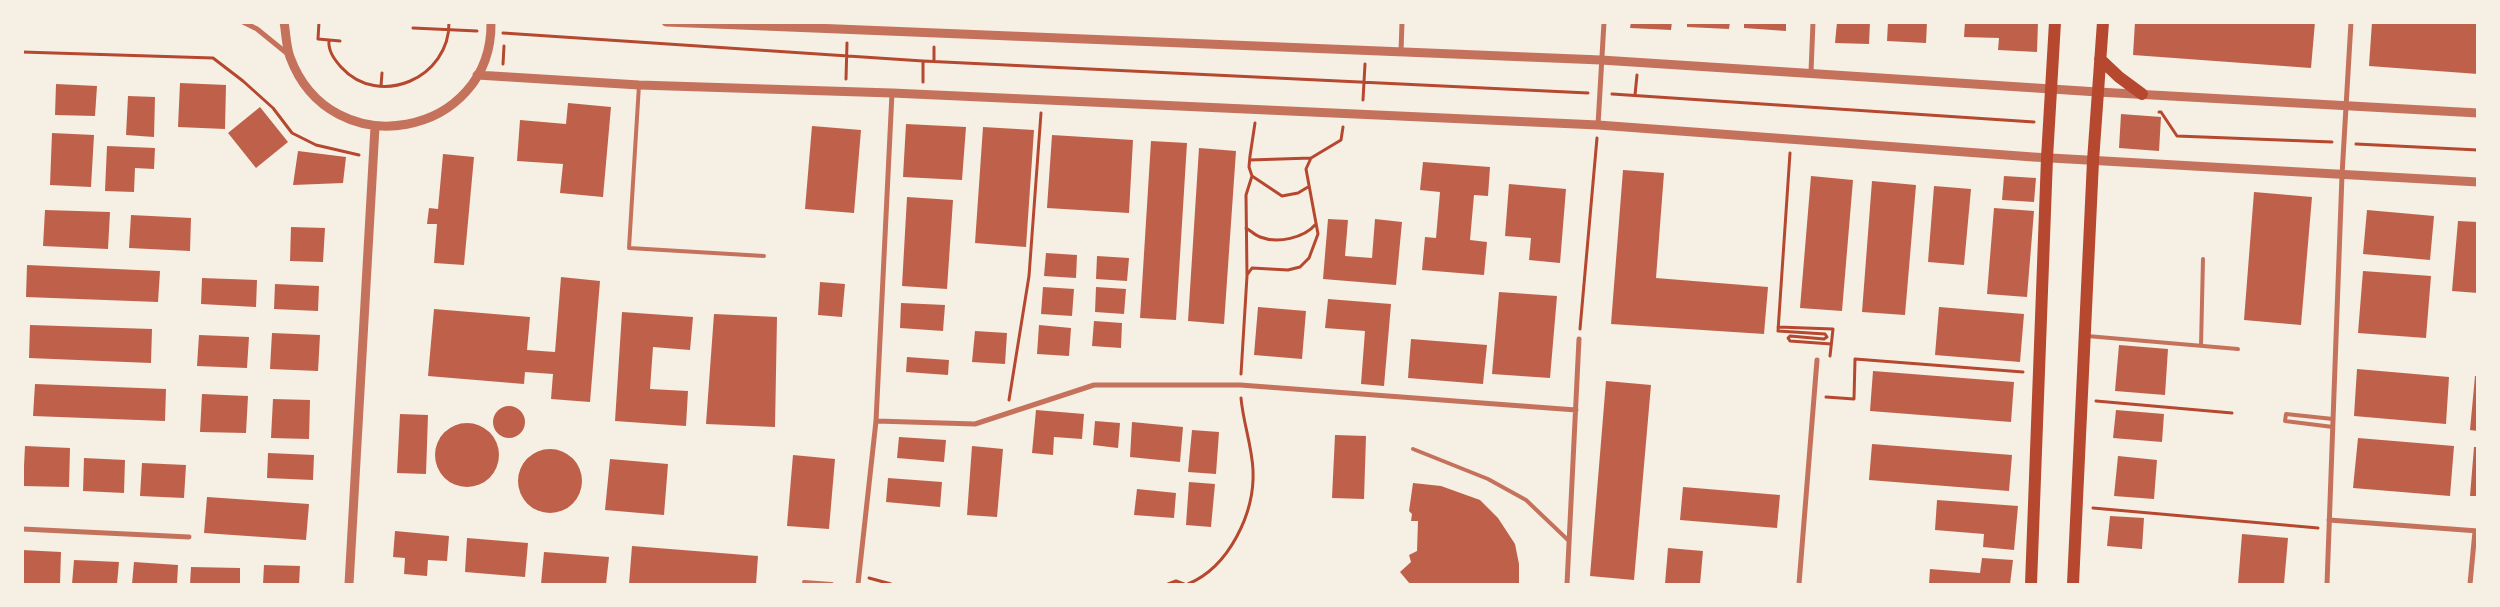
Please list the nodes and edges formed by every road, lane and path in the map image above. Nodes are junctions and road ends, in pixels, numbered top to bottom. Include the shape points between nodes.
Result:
1 (243, 22) edge
2 (284, 22) edge
3 (319, 22) edge
4 (448, 22) edge
5 (666, 22) edge
6 (890, 22) edge
7 (1402, 22) edge
8 (1604, 22) edge
9 (1813, 22) edge
10 (2055, 22) edge
11 (2103, 22) edge
12 (2351, 22) edge
13 (491, 27) edge
14 (413, 28) dead end
15 (504, 28) dead end
16 (449, 30) junction
17 (847, 31) junction
18 (504, 33) junction
19 (889, 33) junction
20 (329, 40) junction
21 (340, 41) dead end
22 (1366, 51) junction
23 (22, 52) edge
24 (1401, 52) junction
25 (289, 56) junction
26 (846, 56) junction
27 (2100, 59) junction
28 (1601, 60) junction
29 (923, 61) junction
30 (1810, 72) junction
31 (382, 73) dead end
32 (477, 75) junction
33 (503, 77) junction
34 (1364, 82) junction
35 (639, 85) junction
36 (381, 86) junction
37 (2051, 89) junction
38 (845, 92) junction
39 (2098, 92) junction
40 (1599, 93) junction
41 (892, 94) junction
42 (2142, 94) junction
43 (922, 95) junction
44 (1042, 100) junction
45 (2345, 105) junction
46 (1256, 110) junction
47 (2152, 111) dead end
48 (2478, 113) edge
49 (1346, 114) junction
50 (1362, 114) junction
51 (2035, 122) dead end
52 (1598, 125) junction
53 (375, 127) junction
54 (1791, 140) junction
55 (2344, 143) junction
56 (2478, 150) edge
57 (1311, 158) junction
58 (2047, 158) junction
59 (1250, 160) junction
60 (373, 161) junction
61 (2093, 161) junction
62 (2342, 175) junction
63 (1252, 176) junction
64 (2478, 182) edge
65 (1308, 187) junction
66 (1316, 223) junction
67 (1246, 228) junction
68 (764, 256) dead end
69 (2203, 260) dead end
70 (1246, 276) junction
71 (1778, 327) junction
72 (2085, 336) junction
73 (1579, 339) joint
74 (1831, 344) junction
75 (2201, 346) junction
76 (2238, 349) dead end
77 (1817, 360) joint
78 (2039, 373) junction
79 (1240, 385) junction
80 (1814, 396) junction
81 (2082, 399) junction
82 (1576, 410) junction
83 (2232, 413) dead end
84 (1006, 414) junction
85 (2333, 419) junction
86 (876, 421) junction
87 (2333, 427) junction
88 (1413, 449) dead end
89 (2076, 507) junction
90 (2329, 520) junction
91 (2309, 527) dead end
92 (22, 528) edge
93 (2476, 531) edge
94 (189, 537) dead end
95 (1569, 542) junction
96 (859, 576) junction
97 (804, 582) dead end
98 (349, 584) edge
99 (832, 584) edge
100 (858, 584) edge
101 (891, 584) edge
102 (1168, 584) edge
103 (1184, 584) edge
104 (1188, 584) edge
105 (1567, 584) edge
106 (1799, 584) edge
107 (2030, 584) edge
108 (2073, 584) edge
109 (2327, 584) edge
110 (2470, 584) edge

1 - 25 street via 257,29
2 - 25 street
3 - 20 path via 318,39
4 - 16 path
5 - 17 street
6 - 19 street
7 - 24 street
8 - 28 street
9 - 30 street
10 - 37 main road
11 - 27 main road
12 - 45 street
13 - 16 path
13 - 18 path
13 - 32 street via 486,56
14 - 16 path
15 - 18 path
16 - 36 path via 440,56 422,76 397,86
17 - 19 street
17 - 26 path
18 - 26 path
18 - 33 path
19 - 22 street
20 - 21 path
20 - 36 path via 328,48 345,71 370,85
22 - 24 street
22 - 34 path
23 - 60 path via 213,58 273,108 292,133 316,145
24 - 28 street
25 - 53 street via 305,85 329,109
26 - 29 path
26 - 38 path
27 - 39 main road
27 - 42 main road
28 - 30 street
28 - 40 street
29 - 34 path
29 - 43 path
30 - 37 street
31 - 36 path
32 - 33 street
32 - 53 street via 462,95 442,112 419,122
33 - 35 street
34 - 40 path
34 - 50 path
35 - 38 street
35 - 68 lane via 629,248
37 - 39 street
37 - 58 main road
38 - 41 street
39 - 42 street
39 - 61 main road
40 - 51 path
40 - 52 street
41 - 43 street
41 - 86 street
42 - 45 street
43 - 44 street
44 - 46 street
44 - 84 path via 1029,276
45 - 48 street
45 - 55 street
46 - 49 street
46 - 59 path
47 - 55 path via 2161,112 2177,136
49 - 50 street
49 - 57 path via 1341,140
50 - 52 street
52 - 54 street
52 - 73 path
53 - 60 street
54 - 58 street
54 - 71 path
55 - 56 path
55 - 62 street
57 - 59 path
57 - 65 path via 1306,169
58 - 61 street
58 - 78 main road
59 - 63 path
60 - 98 street
61 - 62 street
61 - 72 main road
62 - 64 street
62 - 85 street
63 - 65 path via 1282,196
63 - 67 path via 1246,195
65 - 66 path
66 - 67 path via 1302,235 1276,240 1260,237
66 - 70 path via 1318,234 1314,246 1300,267 1288,270 1252,268
67 - 70 path
69 - 75 lane
70 - 79 path
71 - 74 path via 1833,329
71 - 74 path via 1778,331 1825,334 1827,337 1790,336 1790,341
72 - 75 lane
72 - 81 main road
73 - 82 street
74 - 77 path via 1829,361
75 - 76 lane
77 - 80 street
78 - 80 path via 1856,359 1854,399
78 - 107 main road
79 - 82 street
79 - 84 street via 1094,385
79 - 104 path via 1253,471 1251,500 1231,547 1219,561
80 - 106 street
81 - 83 path
81 - 89 main road
82 - 95 street
84 - 86 street via 976,424
85 - 87 street
85 - 87 lane via 2286,414 2285,422
86 - 96 street
87 - 90 street
88 - 95 lane via 1488,478 1526,500
89 - 91 path
89 - 108 main road
90 - 93 street
90 - 109 street
92 - 94 street
93 - 110 street
95 - 105 street
96 - 100 street
96 - 101 path
97 - 99 lane
102 - 103 path via 1176,581

